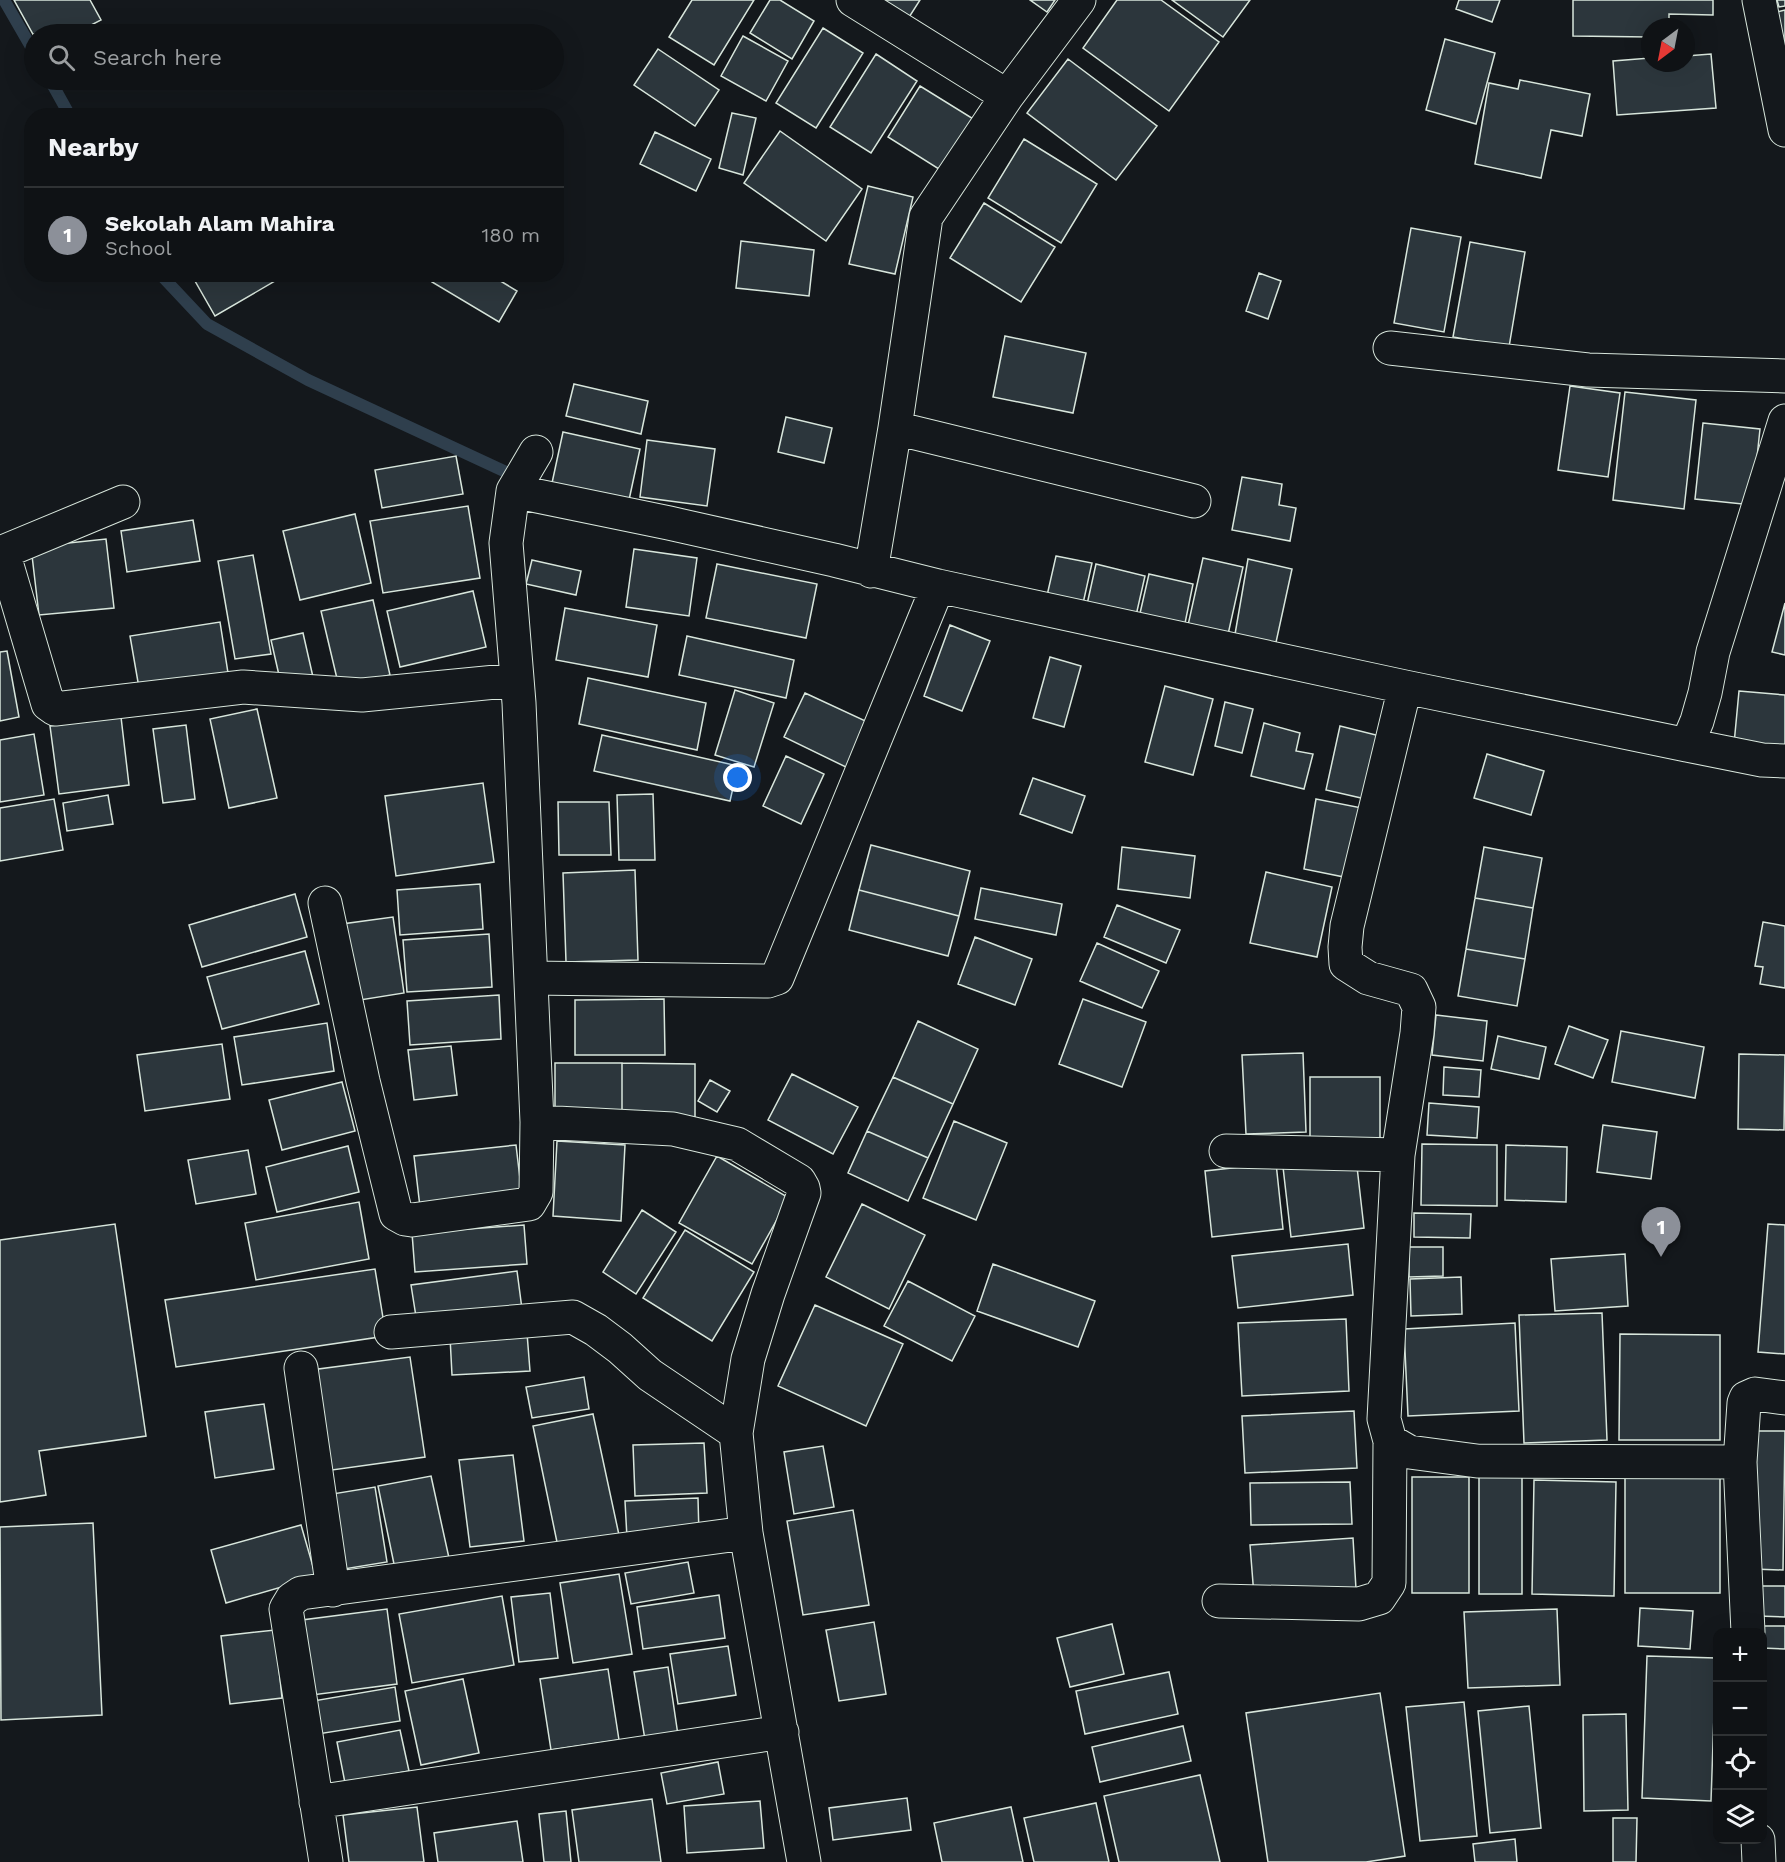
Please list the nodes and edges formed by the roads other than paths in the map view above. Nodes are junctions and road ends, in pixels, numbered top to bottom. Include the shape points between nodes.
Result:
1 (853, 0) edge
2 (1079, 0) edge
3 (1759, 0) edge
4 (1007, 96) junction
5 (1785, 130) edge
6 (1390, 348) dead end
7 (1785, 376) edge
8 (1785, 421) edge
9 (895, 428) junction
10 (536, 453) dead end
11 (515, 488) junction
12 (1194, 501) dead end
13 (123, 502) dead end
14 (1, 552) edge
15 (874, 560) junction
16 (938, 586) junction
17 (517, 680) junction
18 (1405, 687) junction
19 (1691, 735) junction
20 (1785, 761) edge
21 (325, 903) dead end
22 (531, 978) junction
23 (537, 1122) junction
24 (1226, 1151) dead end
25 (1398, 1155) junction
26 (391, 1332) dead end
27 (301, 1368) dead end
28 (1785, 1398) edge
29 (736, 1433) junction
30 (1390, 1442) junction
31 (1740, 1462) junction
32 (746, 1533) junction
33 (333, 1590) junction
34 (1219, 1601) dead end
35 (1748, 1628) edge
36 (782, 1732) junction
37 (316, 1802) junction
38 (1758, 1844) edge
39 (326, 1862) edge
40 (804, 1862) edge
41 (1759, 1862) edge

1 - 4 street
2 - 4 street
3 - 5 street
4 - 9 street via 926,217
6 - 7 street via 1588,370
8 - 19 street
9 - 12 street
9 - 15 street
10 - 11 street
11 - 15 street via 834,560
11 - 17 street via 506,543
13 - 14 street
14 - 17 street via 48,704 55,709 243,687 362,695
15 - 16 street
16 - 18 street
16 - 22 street via 777,978
17 - 22 street
18 - 19 street
18 - 25 street via 1345,947 1346,964 1368,978 1411,990 1419,1007
19 - 20 street via 1762,760
21 - 23 street via 396,1214 412,1220 529,1204 536,1192
22 - 23 street
23 - 29 street via 673,1129 737,1144 799,1181 804,1193 748,1359
24 - 25 street
25 - 30 street via 1384,1419
26 - 29 street via 573,1317
27 - 33 street
28 - 31 street via 1755,1394 1746,1398
29 - 32 street
30 - 31 street via 1409,1452 1477,1461
30 - 34 street via 1389,1583 1379,1598 1359,1605
31 - 35 street
32 - 33 street
32 - 36 street
33 - 37 street via 301,1593 286,1609
36 - 37 street
36 - 40 street
37 - 39 street
38 - 41 street

